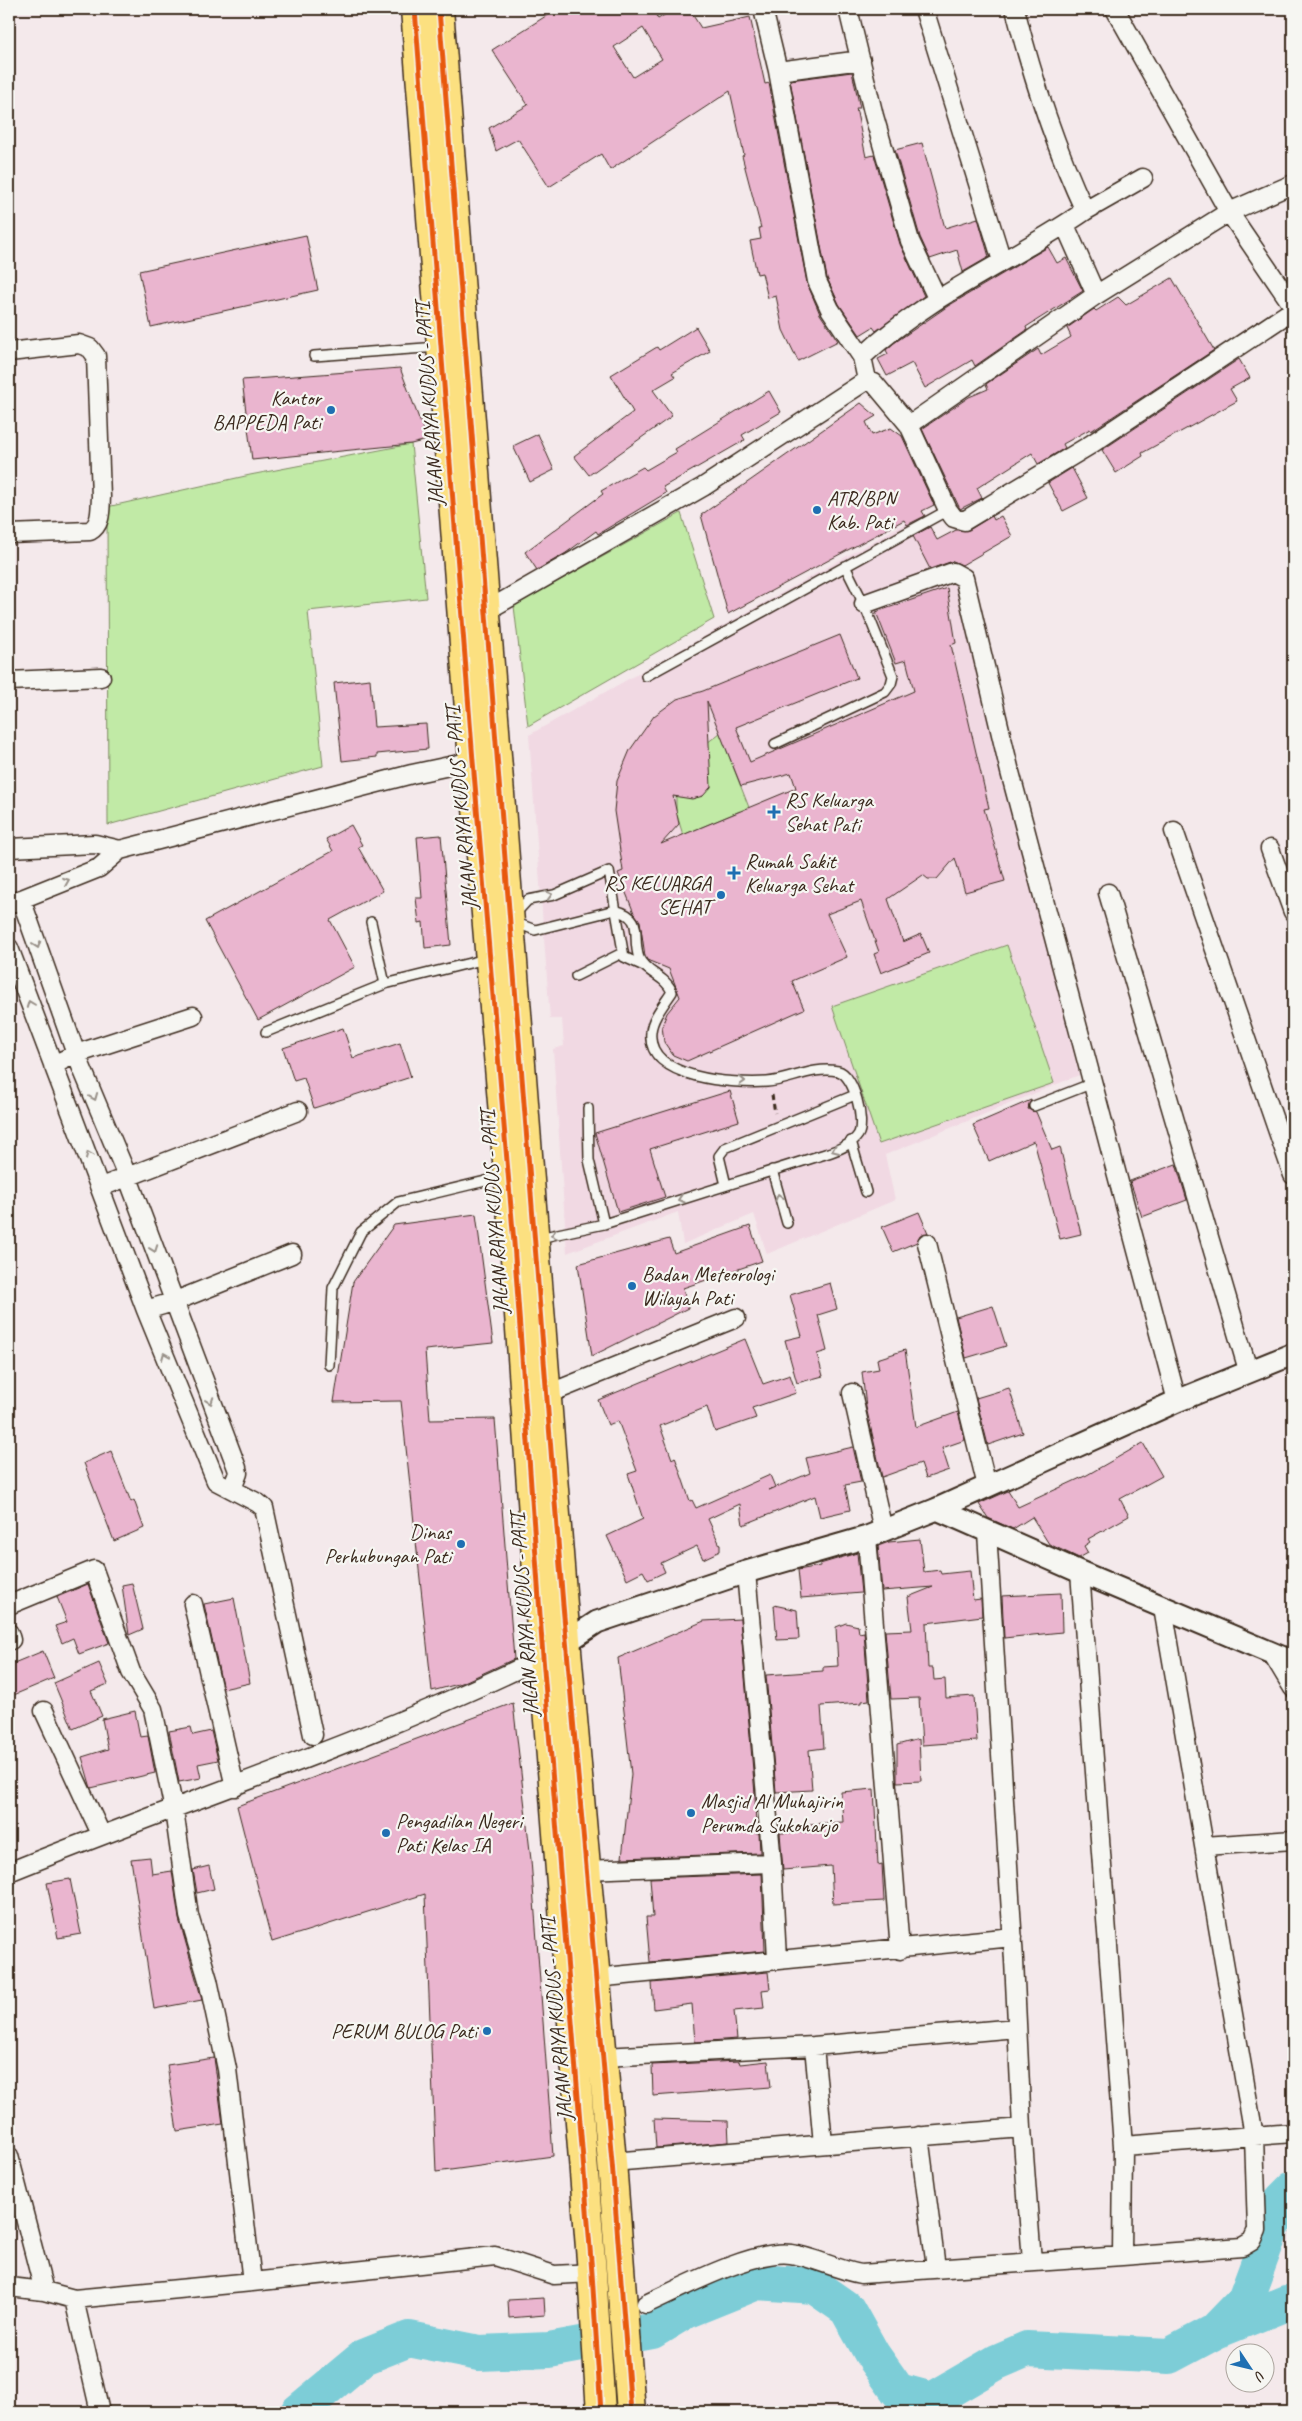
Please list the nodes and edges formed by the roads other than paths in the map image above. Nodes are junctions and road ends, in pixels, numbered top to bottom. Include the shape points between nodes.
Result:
1 (416, 9) edge
2 (439, 9) edge
3 (763, 9) edge
4 (848, 9) edge
5 (924, 9) edge
6 (1015, 9) edge
7 (1115, 9) edge
8 (860, 60) junction
9 (778, 71) junction
10 (1143, 178) dead end
11 (1293, 184) edge
12 (1086, 211) junction
13 (1229, 212) junction
14 (1065, 225) junction
15 (1002, 261) junction
16 (1096, 294) junction
17 (937, 298) junction
18 (1293, 306) edge
19 (1293, 310) edge
20 (441, 347) junction
21 (9, 352) edge
22 (314, 356) dead end
23 (862, 357) junction
24 (867, 380) junction
25 (910, 425) junction
26 (948, 510) junction
27 (9, 534) edge
28 (845, 566) junction
29 (864, 604) junction
30 (486, 611) junction
31 (646, 676) dead end
32 (101, 677) dead end
33 (9, 682) edge
34 (775, 744) dead end
35 (473, 761) junction
36 (1174, 831) dead end
37 (9, 848) edge
38 (1270, 849) dead end
39 (120, 850) junction
40 (1108, 893) dead end
41 (15, 902) edge
42 (615, 910) junction
43 (1293, 912) edge
44 (371, 922) dead end
45 (498, 922) junction
46 (9, 948) edge
47 (622, 953) junction
48 (491, 958) junction
49 (646, 967) junction
50 (576, 976) dead end
51 (385, 984) junction
52 (193, 1016) dead end
53 (266, 1032) dead end
54 (76, 1054) junction
55 (53, 1065) junction
56 (1092, 1083) junction
57 (856, 1095) junction
58 (1034, 1106) dead end
59 (588, 1108) dead end
60 (298, 1111) dead end
61 (851, 1140) junction
62 (772, 1170) junction
63 (508, 1175) junction
64 (1293, 1175) edge
65 (128, 1178) junction
66 (726, 1184) junction
67 (101, 1187) junction
68 (866, 1192) dead end
69 (787, 1223) dead end
70 (604, 1224) junction
71 (525, 1241) junction
72 (927, 1243) dead end
73 (292, 1254) dead end
74 (173, 1302) junction
75 (146, 1310) junction
76 (736, 1318) dead end
77 (1293, 1354) edge
78 (329, 1365) dead end
79 (1248, 1370) junction
80 (852, 1393) dead end
81 (548, 1394) junction
82 (1177, 1400) junction
83 (987, 1486) junction
84 (232, 1489) junction
85 (936, 1509) junction
86 (987, 1532) junction
87 (875, 1534) junction
88 (746, 1572) junction
89 (1080, 1572) junction
90 (193, 1604) dead end
91 (9, 1606) edge
92 (1163, 1608) junction
93 (566, 1642) junction
94 (1272, 1653) junction
95 (543, 1657) junction
96 (1293, 1662) edge
97 (1293, 1688) edge
98 (44, 1711) dead end
99 (313, 1735) dead end
100 (235, 1787) junction
101 (174, 1810) junction
102 (101, 1834) junction
103 (1293, 1840) edge
104 (1204, 1846) junction
105 (772, 1863) junction
106 (586, 1870) junction
107 (9, 1872) edge
108 (1013, 1937) junction
109 (900, 1950) junction
110 (777, 1960) junction
111 (595, 1978) junction
112 (1016, 2028) junction
113 (814, 2046) junction
114 (603, 2057) junction
115 (1022, 2128) junction
116 (1293, 2133) edge
117 (919, 2136) junction
118 (1254, 2136) junction
119 (823, 2144) junction
120 (1123, 2146) junction
121 (9, 2156) edge
122 (612, 2162) junction
123 (1122, 2256) junction
124 (1032, 2262) junction
125 (936, 2268) junction
126 (252, 2282) junction
127 (592, 2283) junction
128 (9, 2287) edge
129 (44, 2291) junction
130 (74, 2299) junction
131 (646, 2304) dead end
132 (100, 2412) edge
133 (601, 2412) edge
134 (631, 2412) edge

1 - 20 main road, JALAN RAYA KUDUS - PATI
2 - 30 main road, JALAN RAYA KUDUS - PATI
3 - 9 street
4 - 8 street
5 - 15 street
6 - 12 street via 1052,128
7 - 13 street
8 - 9 street
8 - 17 street via 910,241
9 - 23 street via 817,281 830,309
10 - 12 street
11 - 13 street
12 - 14 street
13 - 16 street
13 - 18 street
14 - 15 street
14 - 16 street
15 - 17 street
16 - 25 street
17 - 23 street
19 - 26 street via 1090,445 964,521 954,518
20 - 22 lane
20 - 35 main road, JALAN RAYA KUDUS - PATI
21 - 27 street via 79,344 90,348 96,356 102,497 99,520 90,531
23 - 24 street
24 - 25 street via 874,383
24 - 30 street via 703,486
25 - 26 street
26 - 28 lane
28 - 29 lane
28 - 31 lane
29 - 34 lane via 893,676 889,688
29 - 56 street via 953,572 964,578 1010,772
30 - 45 main road, JALAN RAYA KUDUS - PATI
32 - 33 street
35 - 39 street
35 - 45 main road, JALAN RAYA KUDUS - PATI
36 - 64 street
37 - 39 street via 94,844
38 - 43 street
41 -> 39 street via 99,868
40 - 79 street
41 -> 54 street
42 - 45 lane via 535,930
45 -> 42 lane via 528,900 554,895 609,871
42 - 47 lane
42 - 49 lane via 627,913 636,925 640,958
44 - 51 lane
45 - 48 main road, JALAN RAYA KUDUS - PATI
45 - 71 main road, JALAN RAYA KUDUS - PATI
55 -> 46 street
47 - 49 lane via 628,961
47 - 50 lane
48 - 51 lane
48 - 63 main road, JALAN RAYA KUDUS - PATI
49 -> 57 lane via 669,985 672,992 651,1030 651,1043 660,1056 693,1077 769,1082 817,1070 838,1071 851,1082
51 - 53 lane
52 - 54 street
54 - 55 street
54 -> 65 street
67 -> 55 street
56 - 58 lane
56 - 82 street
57 - 61 lane via 861,1125 858,1135
57 - 66 lane via 722,1150 719,1156
59 - 70 lane via 589,1160
60 - 65 street
61 -> 62 lane via 838,1149
61 - 68 lane
62 - 66 lane
69 -> 62 lane
63 - 71 main road, JALAN RAYA KUDUS - PATI
63 - 78 lane via 398,1202 361,1232 333,1288
65 - 67 street
65 -> 74 street
66 -> 70 lane
67 - 75 street
70 -> 71 lane
71 - 81 main road, JALAN RAYA KUDUS - PATI
71 - 95 main road, JALAN RAYA KUDUS - PATI
72 - 83 street
73 - 74 street
74 - 75 street
74 -> 84 street via 237,1468
84 -> 75 street via 216,1482
76 - 81 street
77 - 79 street
79 - 82 street
80 - 87 street
81 - 93 main road, JALAN RAYA KUDUS - PATI
82 - 83 street
83 - 85 street
84 - 99 street via 264,1508
85 - 86 street
85 - 87 street
86 - 89 street
86 - 108 street
87 - 88 street
87 - 109 street
88 - 93 street via 597,1622
88 - 105 street
89 - 92 street
89 - 120 street
90 - 100 street
91 - 101 street via 90,1571 97,1573 131,1672 152,1704
92 - 94 street
92 - 104 street
93 - 95 street
93 - 106 main road, JALAN RAYA KUDUS - PATI
94 - 96 street
94 - 97 street
95 - 100 street
95 - 127 main road, JALAN RAYA KUDUS - PATI
98 - 102 street
100 - 101 street
101 - 102 street
101 - 126 street via 189,1916 208,1980 227,2069
102 - 107 street
103 - 104 street
104 - 118 street
105 - 106 street
105 - 110 street
106 - 111 main road, JALAN RAYA KUDUS - PATI
108 - 109 street
108 - 112 street
109 - 110 street
110 - 111 street
111 - 114 main road, JALAN RAYA KUDUS - PATI
112 - 113 street
112 - 115 street
113 - 114 street
113 - 119 street
114 - 122 main road, JALAN RAYA KUDUS - PATI
115 - 117 street
115 - 124 street
116 - 118 street
117 - 119 street
117 - 125 street
118 - 120 street
118 - 123 street via 1257,2230 1252,2240 1242,2247
119 - 122 street
120 - 123 street
121 - 129 street
122 - 134 main road, JALAN RAYA KUDUS - PATI
123 - 124 street
124 - 125 street
125 - 131 street via 861,2274 798,2256 772,2254 747,2261
126 - 127 street via 495,2256
126 - 130 street
127 - 133 main road, JALAN RAYA KUDUS - PATI
128 - 129 street
129 - 130 street
130 - 132 street

